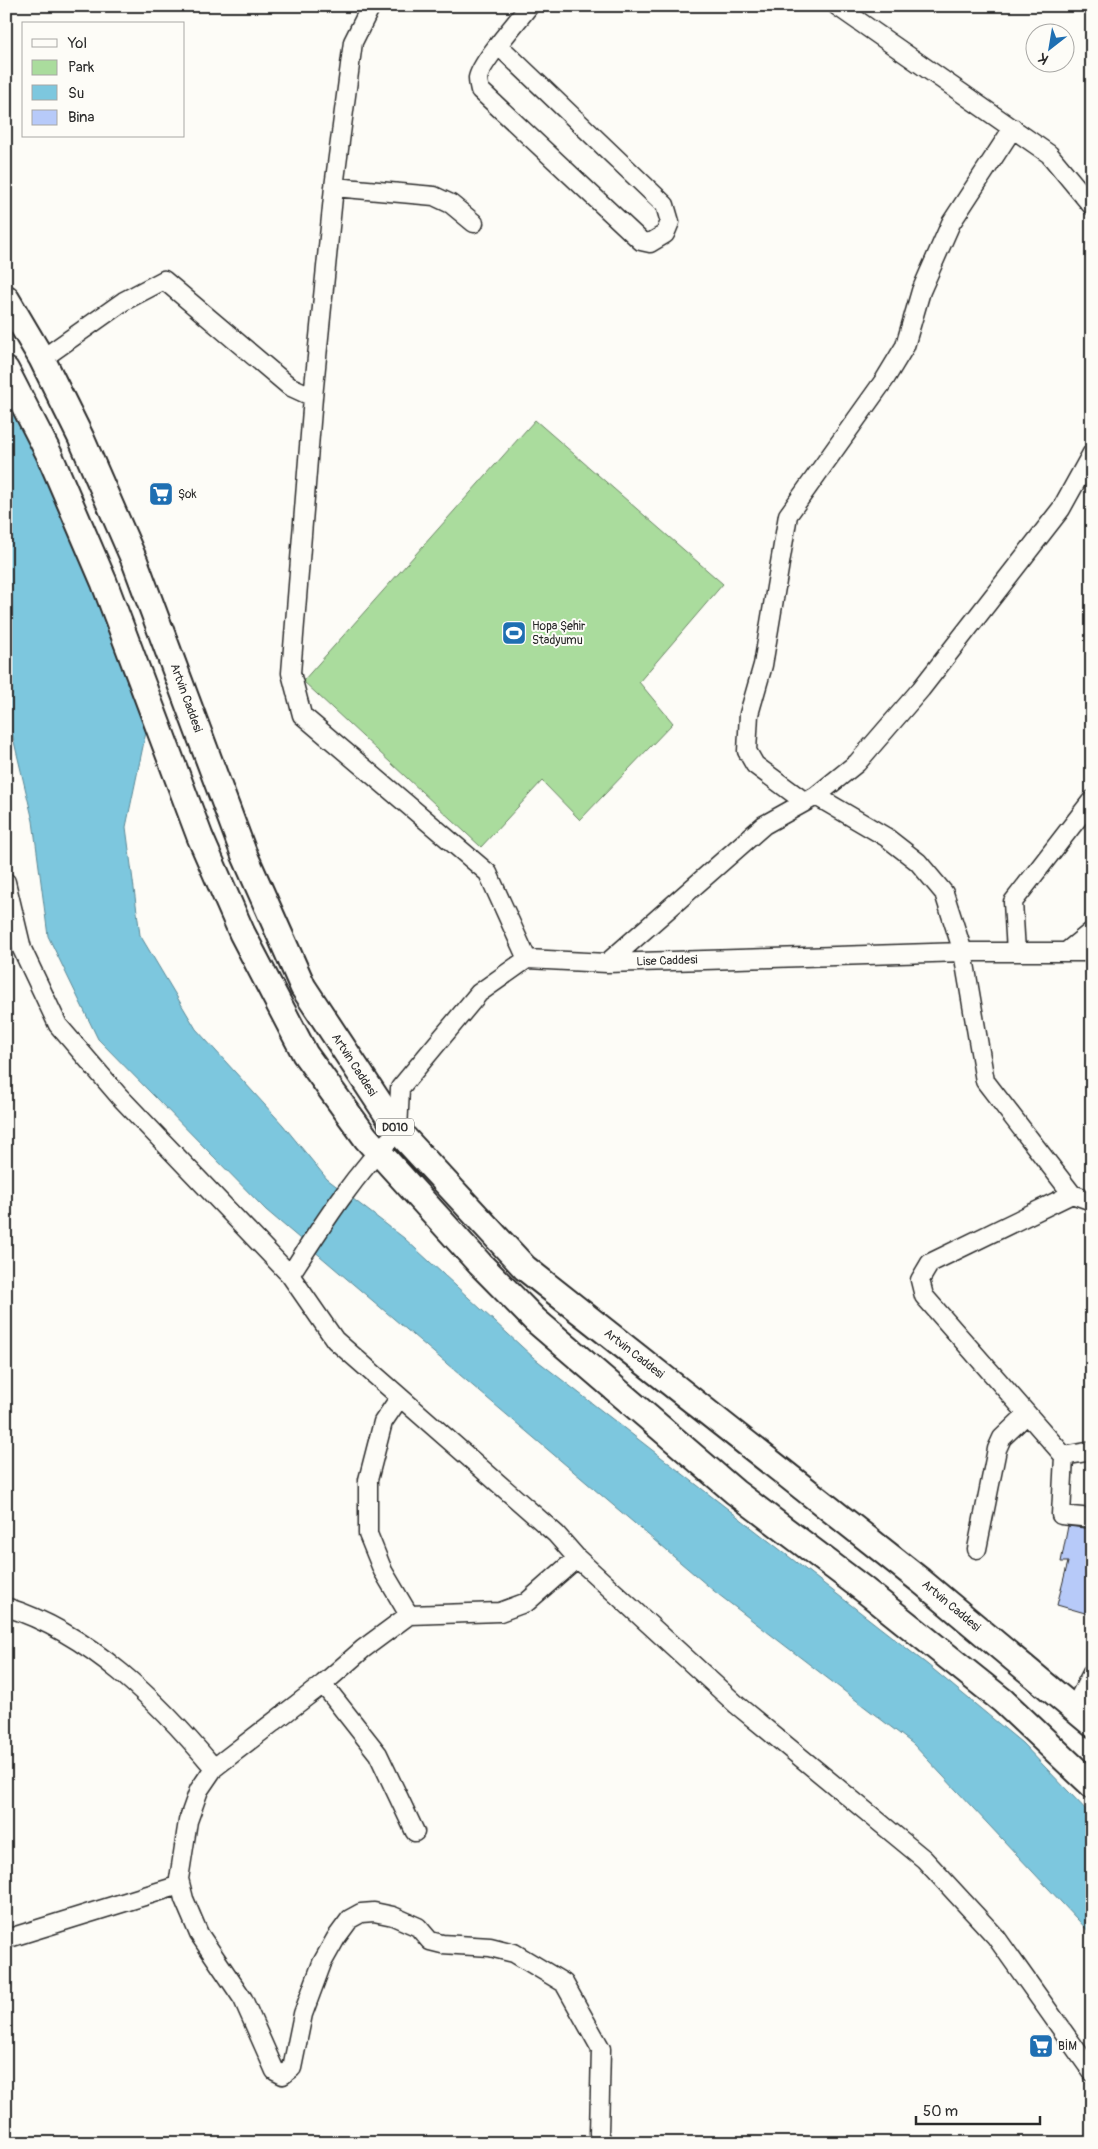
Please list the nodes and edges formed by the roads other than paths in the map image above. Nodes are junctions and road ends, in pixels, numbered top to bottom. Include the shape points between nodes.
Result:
1 (371, 6) edge
2 (529, 6) edge
3 (836, 6) edge
4 (498, 46) junction
5 (1013, 128) junction
6 (334, 187) junction
7 (1092, 206) edge
8 (474, 223) dead end
9 (6, 298) edge
10 (42, 359) junction
11 (6, 370) edge
12 (313, 397) junction
13 (1092, 453) edge
14 (811, 799) junction
15 (1092, 800) edge
16 (6, 882) edge
17 (1092, 931) edge
18 (963, 952) junction
19 (1016, 952) junction
20 (1066, 952) junction
21 (1092, 952) edge
22 (527, 959) junction
23 (607, 963) junction
24 (398, 1131) junction
25 (378, 1151) junction
26 (1072, 1194) junction
27 (1092, 1201) edge
28 (290, 1275) junction
29 (400, 1397) junction
30 (1027, 1414) junction
31 (1092, 1451) edge
32 (1064, 1456) junction
33 (1092, 1518) edge
34 (977, 1549) dead end
35 (578, 1558) junction
36 (6, 1607) edge
37 (409, 1615) junction
38 (1092, 1673) edge
39 (323, 1684) junction
40 (1083, 1716) edge
41 (214, 1768) junction
42 (1092, 1785) edge
43 (415, 1832) dead end
44 (180, 1885) junction
45 (6, 1938) edge
46 (1092, 2072) edge
47 (602, 2143) edge

1 - 6 street via 353,42
2 - 4 street
3 - 5 street
4 - 4 street via 665,205 670,222 665,234 650,243 641,241 484,95 478,85 479,76
5 - 7 street via 1049,154
5 - 14 street via 951,223 922,291 905,346 788,515 763,665 749,714 746,752 755,765
6 - 8 street via 434,196
6 - 12 street
9 - 10 highway, Artvin Caddesi / D010
10 - 12 street via 124,301 164,280 289,386
10 - 24 highway, Artvin Caddesi / D010 via 136,562 244,854 303,987
11 - 25 highway, D010 via 49,454 104,582 200,837 242,933 305,1054
12 - 22 street via 291,673 302,715 488,873
13 - 14 street via 1061,509 921,690 857,763
14 - 18 street via 886,837 918,862 944,893
14 - 23 street via 764,825
15 - 19 street via 1013,902
16 - 28 street via 22,949 58,1025 120,1096
17 - 20 street
18 - 19 street, Lise Caddesi
18 - 23 street, Lise Caddesi
18 - 26 street via 985,1081
19 - 20 street, Lise Caddesi
20 - 21 street, Lise Caddesi
22 - 23 street, Lise Caddesi
22 - 24 street via 479,993 400,1088
24 - 25 street
24 - 40 highway, Artvin Caddesi / D010 via 525,1268 921,1581
25 - 28 street
25 - 42 highway, D010 via 535,1320 735,1492 1003,1701
26 - 27 street
26 - 30 street via 930,1263 920,1280 924,1296
28 - 29 street via 335,1340
29 - 35 street via 556,1534
29 - 37 street via 383,1422 368,1480 368,1534 383,1571
30 - 32 street
30 - 34 street via 1002,1438 997,1449
31 - 32 street
32 - 33 street via 1061,1515
35 - 37 street via 527,1602 500,1612
35 - 46 street via 737,1705 924,1859 996,1937
36 - 41 street via 34,1616 93,1651 152,1700
37 - 39 street
38 - 40 street
39 - 41 street
39 - 43 street via 378,1754
41 - 44 street via 198,1790 188,1821
44 - 45 street
44 - 47 street via 199,1934 243,1999 275,2071 283,2075 292,2068 303,2014 322,1963 350,1918 361,1913 393,1916 418,1927 430,1940 442,1944 490,1947 514,1953 564,1983 602,2049 599,2133

